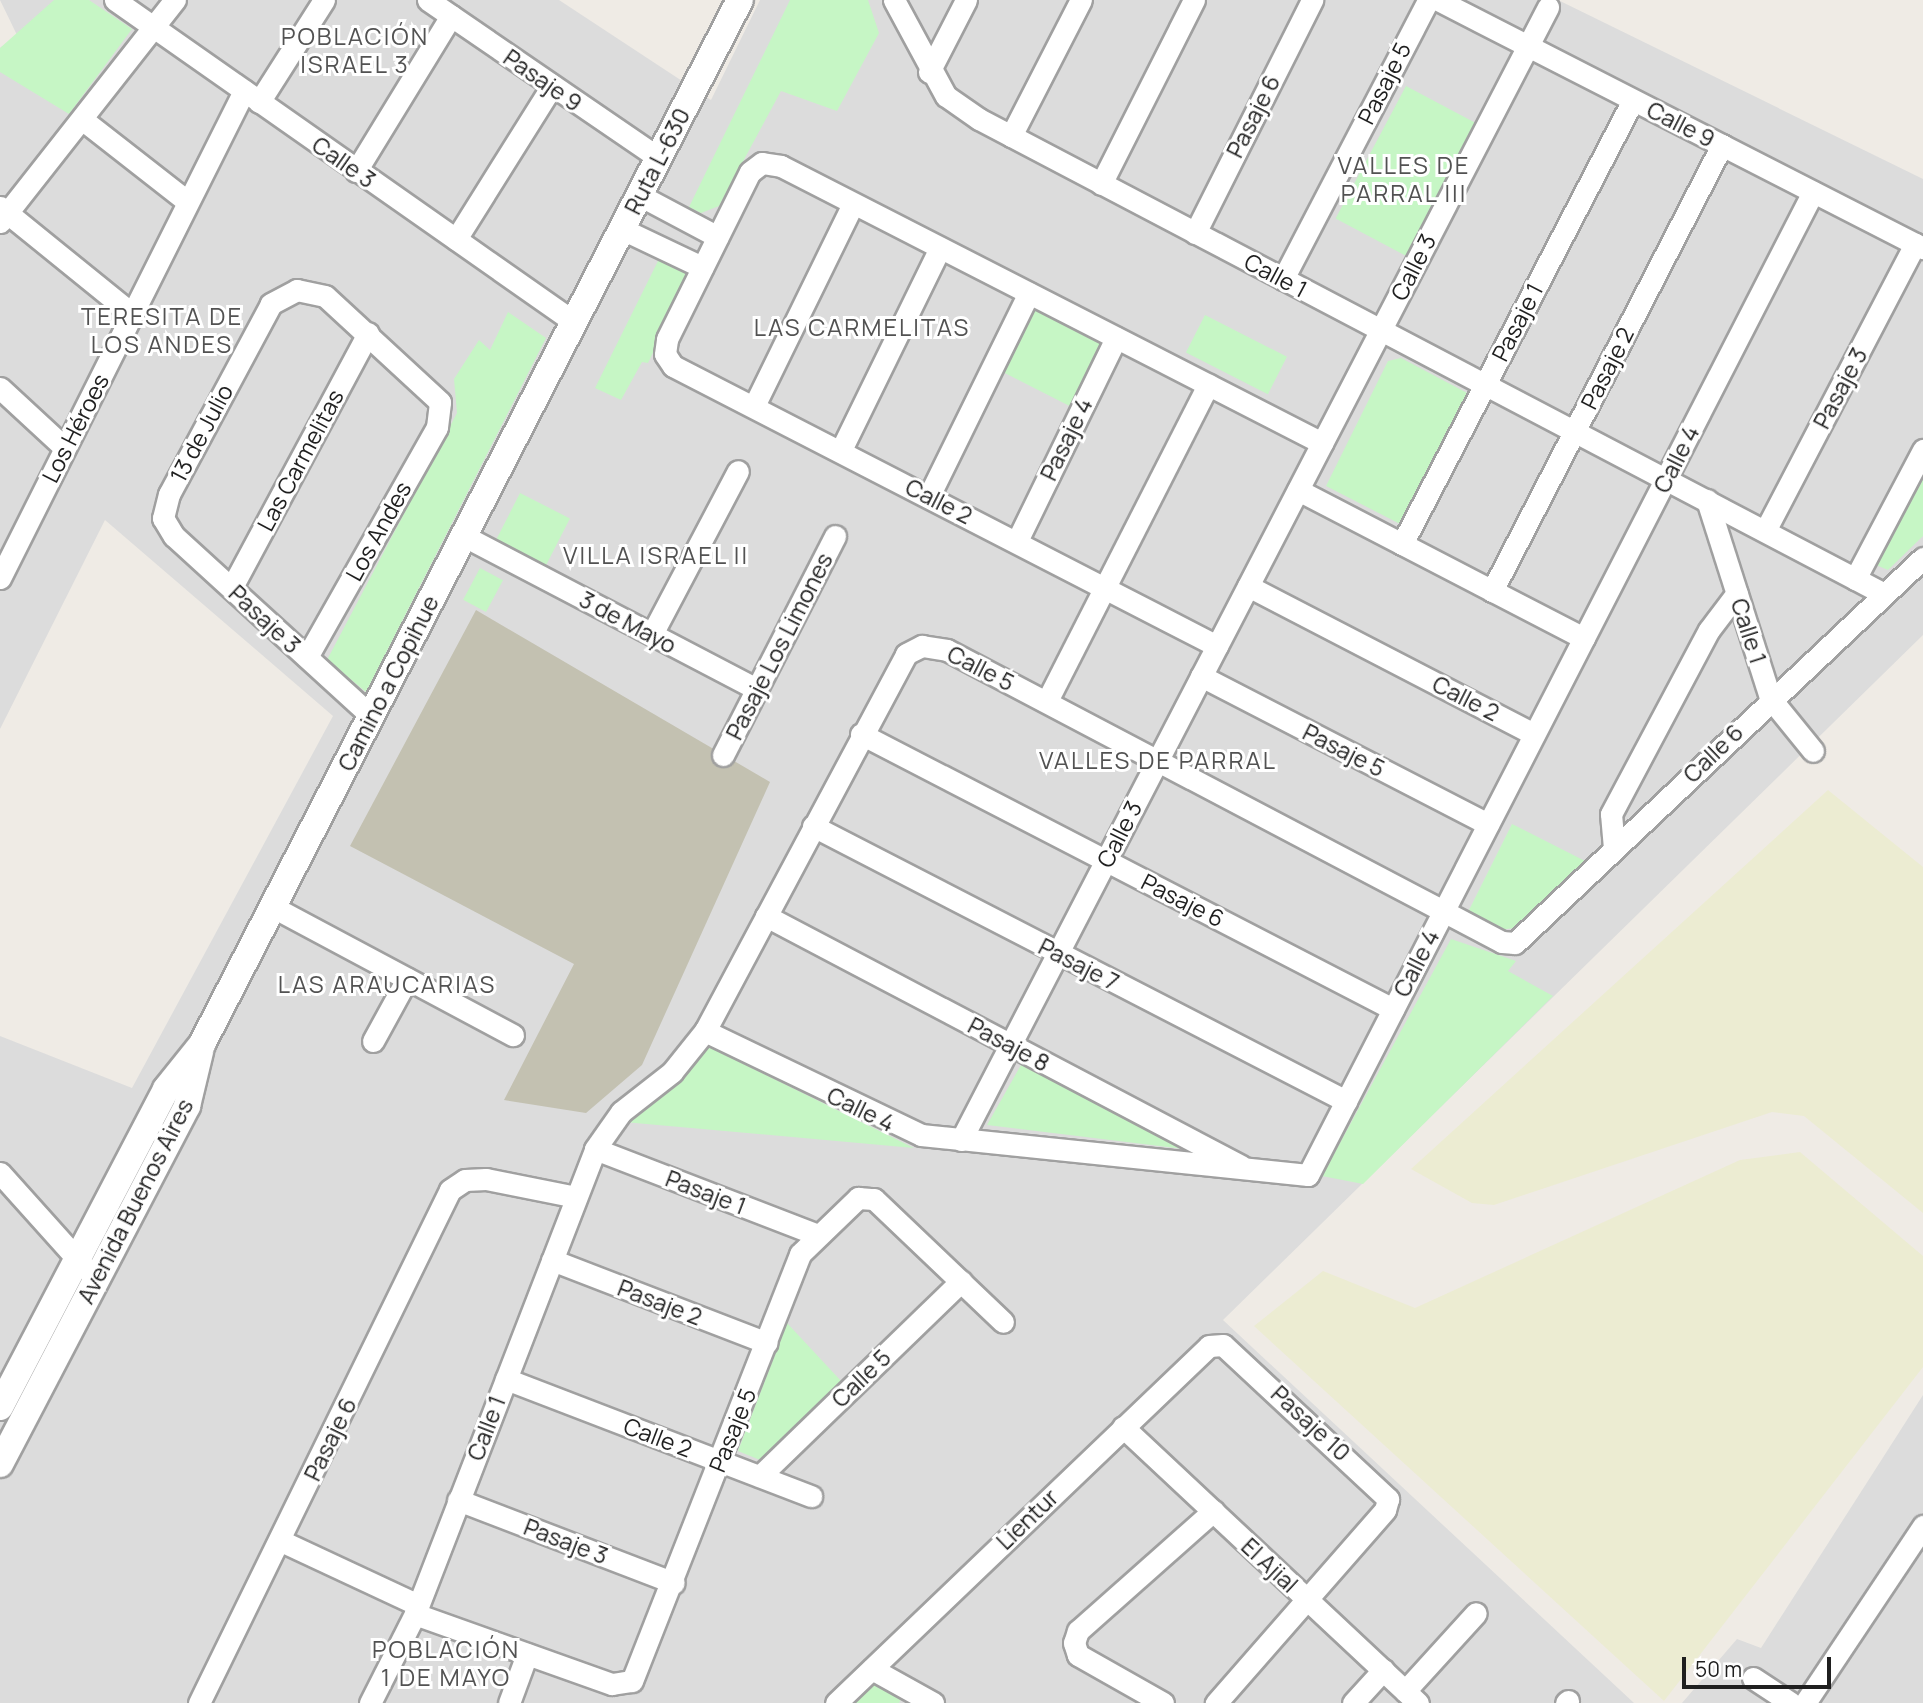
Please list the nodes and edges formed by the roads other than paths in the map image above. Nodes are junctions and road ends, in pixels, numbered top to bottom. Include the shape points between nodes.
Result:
1 (115, 0) edge
2 (175, 0) edge
3 (324, 0) edge
4 (428, 0) edge
5 (740, 0) edge
6 (894, 0) edge
7 (966, 0) edge
8 (1081, 0) edge
9 (1194, 0) edge
10 (1312, 0) edge
11 (1428, 0) edge
12 (1438, 0) edge
13 (1548, 7) dead end
14 (451, 16) junction
15 (157, 29) junction
16 (1528, 46) junction
17 (929, 72) junction
18 (552, 86) junction
19 (251, 97) junction
20 (1633, 100) junction
21 (83, 120) junction
22 (1011, 136) junction
23 (1722, 145) junction
24 (659, 158) junction
25 (356, 171) junction
26 (1101, 184) junction
27 (1813, 192) junction
28 (639, 195) junction
29 (188, 202) junction
30 (853, 204) junction
31 (2, 214) edge
32 (622, 229) junction
33 (1195, 233) junction
34 (718, 237) junction
35 (456, 239) junction
36 (1919, 246) edge
37 (940, 248) junction
38 (702, 268) junction
39 (1283, 279) junction
40 (1029, 293) junction
41 (132, 314) junction
42 (574, 322) junction
43 (1381, 330) junction
44 (368, 333) junction
45 (1116, 338) junction
46 (1485, 384) junction
47 (1209, 385) junction
48 (0, 388) edge
49 (754, 406) junction
50 (1574, 431) junction
51 (1322, 443) junction
52 (65, 448) junction
53 (841, 450) junction
54 (1923, 450) edge
55 (737, 471) dead end
56 (1666, 478) junction
57 (1298, 490) junction
58 (929, 495) junction
59 (1707, 500) junction
60 (163, 518) joint
61 (1765, 531) junction
62 (464, 536) junction
63 (835, 537) dead end
64 (1017, 541) junction
65 (1402, 544) junction
66 (6, 550) edge
67 (1923, 558) edge
68 (0, 578) edge
69 (1855, 579) junction
70 (1248, 586) junction
71 (232, 587) junction
72 (1107, 587) junction
73 (1492, 590) junction
74 (1737, 593) junction
75 (1884, 594) junction
76 (652, 634) junction
77 (1584, 638) junction
78 (1217, 646) junction
79 (307, 657) junction
80 (1201, 676) junction
81 (755, 688) junction
82 (1770, 698) junction
83 (1047, 701) junction
84 (371, 716) junction
85 (862, 734) junction
86 (1534, 734) junction
87 (1813, 751) dead end
88 (723, 755) dead end
89 (1158, 760) junction
90 (1488, 824) junction
91 (813, 826) junction
92 (1614, 848) junction
93 (1106, 860) junction
94 (273, 907) junction
95 (1443, 911) junction
96 (765, 916) junction
97 (1503, 942) joint
98 (1058, 953) junction
99 (407, 978) junction
100 (1393, 1009) junction
101 (705, 1031) junction
102 (513, 1035) dead end
103 (373, 1041) dead end
104 (202, 1044) junction
105 (1010, 1045) junction
106 (1346, 1101) junction
107 (961, 1140) junction
108 (595, 1149) junction
109 (1253, 1172) junction
110 (0, 1173) edge
111 (576, 1197) junction
112 (818, 1235) junction
113 (76, 1258) junction
114 (552, 1260) junction
115 (96, 1281) junction
116 (961, 1281) junction
117 (1003, 1322) dead end
118 (767, 1343) junction
119 (1223, 1345) joint
120 (506, 1379) junction
121 (0, 1407) edge
122 (1123, 1427) junction
123 (720, 1460) junction
124 (0, 1464) edge
125 (760, 1476) junction
126 (811, 1496) dead end
127 (458, 1500) junction
128 (1213, 1511) junction
129 (1923, 1526) edge
130 (281, 1541) junction
131 (674, 1583) junction
132 (1308, 1601) junction
133 (417, 1610) junction
134 (1476, 1613) dead end
135 (527, 1654) junction
136 (872, 1669) junction
137 (1383, 1670) junction
138 (1753, 1678) dead end
139 (908, 1697) edge
140 (1412, 1697) edge
141 (199, 1703) edge
142 (370, 1703) edge
143 (509, 1703) edge
144 (836, 1703) edge
145 (933, 1703) edge
146 (1163, 1703) edge
147 (1216, 1703) edge
148 (1353, 1703) edge
149 (1791, 1703) edge
150 (1805, 1703) edge

1 - 15 street, Calle 3
2 - 15 street
3 - 19 street
4 - 14 street, Pasaje 9
5 - 24 street, Ruta L-630
6 - 17 street, Calle 1
7 - 17 street
8 - 22 street
9 - 26 street
10 - 33 street, Pasaje 6
11 - 39 street, Pasaje 5
12 - 16 street, Calle 9
13 - 16 street, Calle 3
14 - 18 street, Pasaje 9
14 - 25 street
15 - 19 street, Calle 3
15 - 21 street
16 - 20 street, Calle 9
16 - 43 street, Calle 3
17 - 22 street, Calle 1 via 946,96
18 - 24 street, Pasaje 9
18 - 35 street
19 - 25 street, Calle 3
19 - 29 street, Los Héroes
20 - 23 street, Calle 9
20 - 46 street, Pasaje 1
21 - 29 street
21 - 31 street
22 - 26 street, Calle 1
23 - 27 street, Calle 9
23 - 50 street, Pasaje 2
24 - 28 street, Ruta L-630
25 - 35 street, Calle 3
26 - 33 street, Calle 1
27 - 36 street, Calle 9
27 - 56 street, Calle 4
28 - 32 street, Ruta L-630
28 - 34 street
29 - 41 street, Los Héroes
30 - 34 street via 781,166 762,163 750,172
30 - 37 street
30 - 49 street
31 - 41 street
32 - 38 street
32 - 42 street, Ruta L-630
33 - 39 street, Calle 1
34 - 38 street
35 - 42 street, Calle 3
36 - 61 street, Pasaje 3
37 - 40 street
37 - 53 street
38 - 49 street, Calle 2 via 665,354 673,366
39 - 43 street, Calle 1
40 - 45 street
40 - 58 street
41 - 52 street, Los Héroes
42 - 62 street, Camino a Copihue
43 - 46 street, Calle 1
43 - 51 street, Calle 3
44 - 60 street, 13 de Julio via 325,296 297,289 271,304 169,494
44 - 71 street, Las Carmelitas
44 - 79 street, Los Andes via 440,402 437,427
45 - 47 street
45 - 64 street, Pasaje 4
46 - 50 street, Calle 1
46 - 65 street, Pasaje 1
47 - 51 street
47 - 72 street
48 - 52 street
49 - 53 street, Calle 2
50 - 56 street, Calle 1
50 - 73 street, Pasaje 2
51 - 57 street, Calle 3
52 - 66 street, Los Héroes
53 - 58 street, Calle 2
54 - 69 street
55 - 76 street
56 - 59 street, Calle 1
56 - 77 street, Calle 4
57 - 65 street
57 - 70 street, Calle 3
58 - 64 street, Calle 2
59 - 61 street, Calle 1
59 - 74 street, Calle 1
60 - 71 street, Pasaje 3 via 174,536
61 - 69 street, Calle 1
62 - 76 street, 3 de Mayo
62 - 84 street, Camino a Copihue
63 - 81 street, Pasaje Los Limones
64 - 72 street, Calle 2
65 - 73 street
66 - 68 street, Los Héroes
67 - 75 street, Calle 6
69 - 75 street, Calle 1
70 - 78 street, Calle 3
70 - 86 street, Calle 2
71 - 79 street, Pasaje 3
72 - 78 street, Calle 2
72 - 83 street
73 - 77 street
74 - 82 street, Calle 1
74 - 92 street via 1709,630 1611,814
75 - 82 street, Calle 6
76 - 81 street, 3 de Mayo
77 - 86 street, Calle 4
78 - 80 street, Calle 3
79 - 84 street, Pasaje 3
80 - 89 street, Calle 3
80 - 90 street, Pasaje 5
81 - 88 street, Pasaje Los Limones
82 - 87 street, Calle 1
82 - 92 street, Calle 6
83 - 85 street, Calle 5 via 947,650 922,646 900,661
83 - 89 street, Calle 5
84 - 94 street, Camino a Copihue
85 - 91 street, Calle 5
85 - 93 street, Pasaje 6
86 - 90 street, Calle 4
89 - 93 street, Calle 3
89 - 95 street, Calle 5
90 - 95 street, Calle 4
91 - 96 street, Calle 5
91 - 98 street, Pasaje 7
92 - 97 street, Calle 6 via 1515,943
93 - 98 street, Calle 3
93 - 100 street, Pasaje 6
94 - 99 street
94 - 104 street, Camino a Copihue
95 - 97 street, Calle 5
95 - 100 street, Calle 4
96 - 101 street, Calle 5
96 - 105 street, Pasaje 8
98 - 105 street, Calle 3
98 - 106 street, Pasaje 7
99 - 102 street
99 - 103 street
100 - 106 street, Calle 4
101 - 107 street, Calle 4 via 900,1128
101 - 108 street, Calle 5 via 677,1067 621,1112
104 - 113 street, Avenida Buenos Aires via 166,1089
104 - 115 street, Avenida Buenos Aires via 187,1106
105 - 107 street, Calle 3
105 - 109 street, Pasaje 8
106 - 109 street, Calle 4 via 1308,1175
107 - 109 street, Calle 4
108 - 111 street, Calle 1
108 - 112 street, Pasaje 1
110 - 113 street
111 - 114 street, Calle 1
111 - 130 street, Pasaje 6 via 486,1179 465,1180 450,1190
112 - 116 street, Pasaje 5 via 866,1196
112 - 118 street, Pasaje 5 via 800,1254
113 - 115 street
113 - 121 street, Avenida Buenos Aires
114 - 118 street, Pasaje 2
114 - 120 street, Calle 1
115 - 124 street, Avenida Buenos Aires
116 - 117 street
116 - 125 street, Calle 5
118 - 123 street, Pasaje 5
119 - 122 street, Lientur via 1209,1346
119 - 132 street, Pasaje 10 via 1388,1499 1385,1510
120 - 123 street, Calle 2
120 - 127 street, Calle 1
122 - 128 street, El Ajial
122 - 136 street, Lientur
123 - 125 street, Calle 2
123 - 131 street, Pasaje 5
125 - 126 street, Calle 2
127 - 131 street, Pasaje 3
127 - 133 street, Calle 1
128 - 132 street, El Ajial
128 - 146 street via 1077,1631 1078,1655
129 - 150 street
130 - 133 street
130 - 141 street, Pasaje 6
131 - 135 street, Pasaje 5 via 636,1676 626,1686
132 - 137 street, El Ajial
132 - 147 street
133 - 135 street
133 - 142 street, Calle 1
134 - 140 street
135 - 143 street
136 - 139 street
136 - 144 street, Lientur
137 - 140 street, El Ajial
137 - 148 street
138 - 149 street
139 - 145 street

